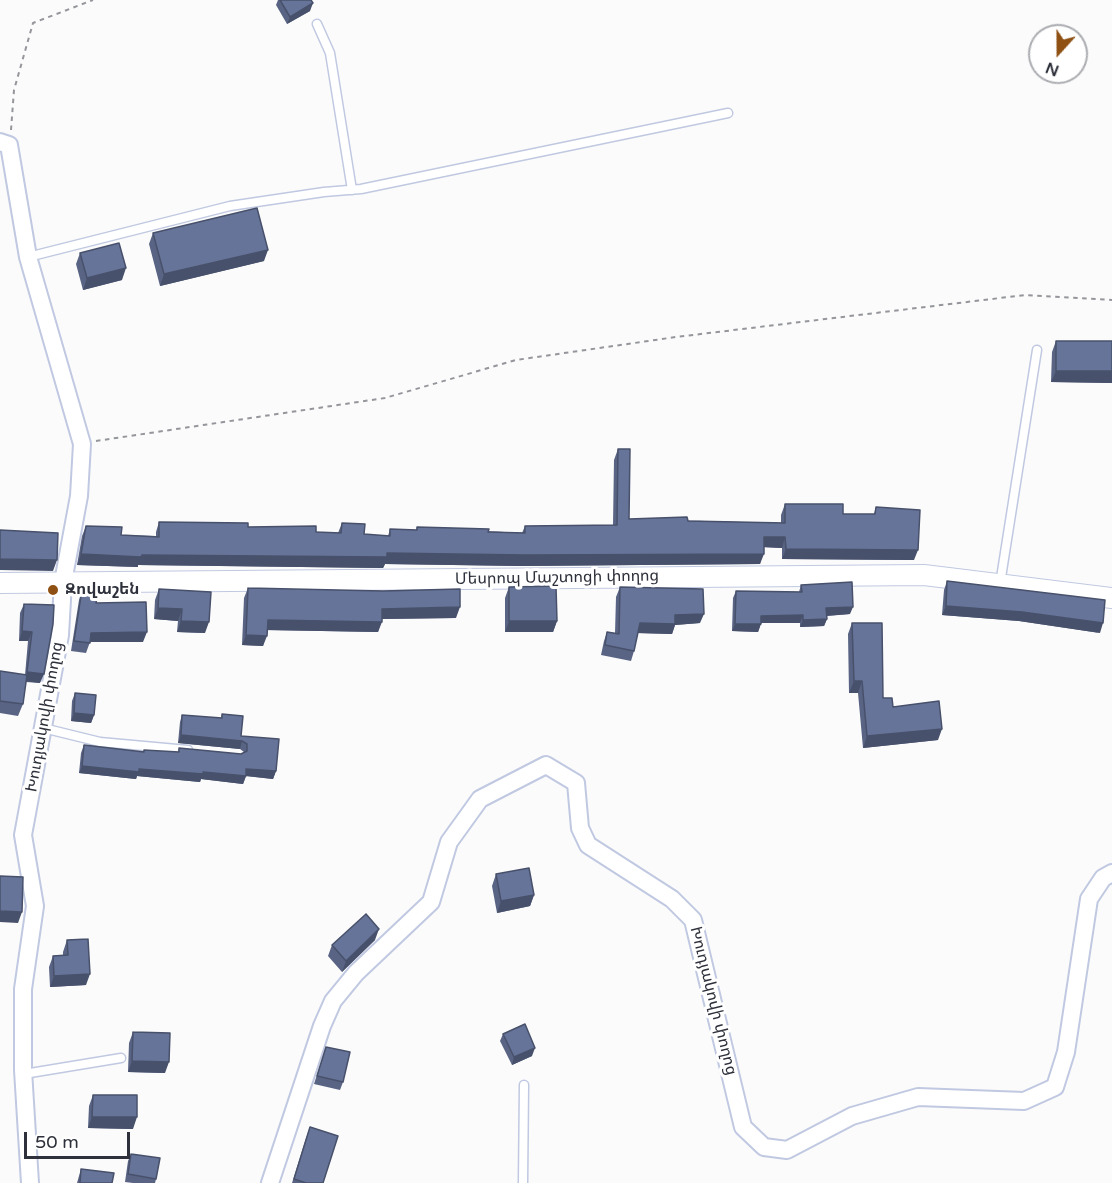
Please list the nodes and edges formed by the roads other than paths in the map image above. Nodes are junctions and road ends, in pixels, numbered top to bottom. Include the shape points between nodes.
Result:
1 (317, 24) dead end
2 (728, 113) dead end
3 (5, 143) edge
4 (352, 190) junction
5 (28, 257) junction
6 (1037, 350) dead end
7 (63, 582) junction
8 (0, 583) edge
9 (1000, 584) junction
10 (1112, 598) edge
11 (43, 728) junction
12 (192, 751) edge
13 (1112, 873) edge
14 (121, 1058) dead end
15 (24, 1074) junction
16 (524, 1084) dead end
17 (30, 1183) edge
18 (270, 1183) edge
19 (523, 1183) edge

1 - 4 lane via 330,53
2 - 4 lane
3 - 5 street, Խուդյակովի փողոց
4 - 5 lane via 231,206
5 - 7 street, Խուդյակովի փողոց via 82,444 79,496
6 - 9 lane
7 - 8 street, Մեսրոպ Մաշտոցի փողոց
7 - 9 street, Մեսրոպ Մաշտոցի փողոց via 924,575
7 - 11 street, Խուդյակովի փողոց via 60,635
9 - 10 street, Մեսրոպ Մաշտոցի փողոց
11 - 12 lane via 100,742
11 - 15 street, Խուդյակովի փողոց via 23,835 35,906 23,989
13 - 18 street, Խուդյակովի փողոց via 1089,899 1066,1052 1055,1087 1024,1101 918,1097 852,1116 787,1150 764,1147 743,1127 693,920 672,899 588,845 580,828 576,783 546,765 480,799 448,842 431,903 356,973 333,1001
14 - 15 lane
15 - 17 street, Խուդյակովի փողոց
16 - 19 lane

